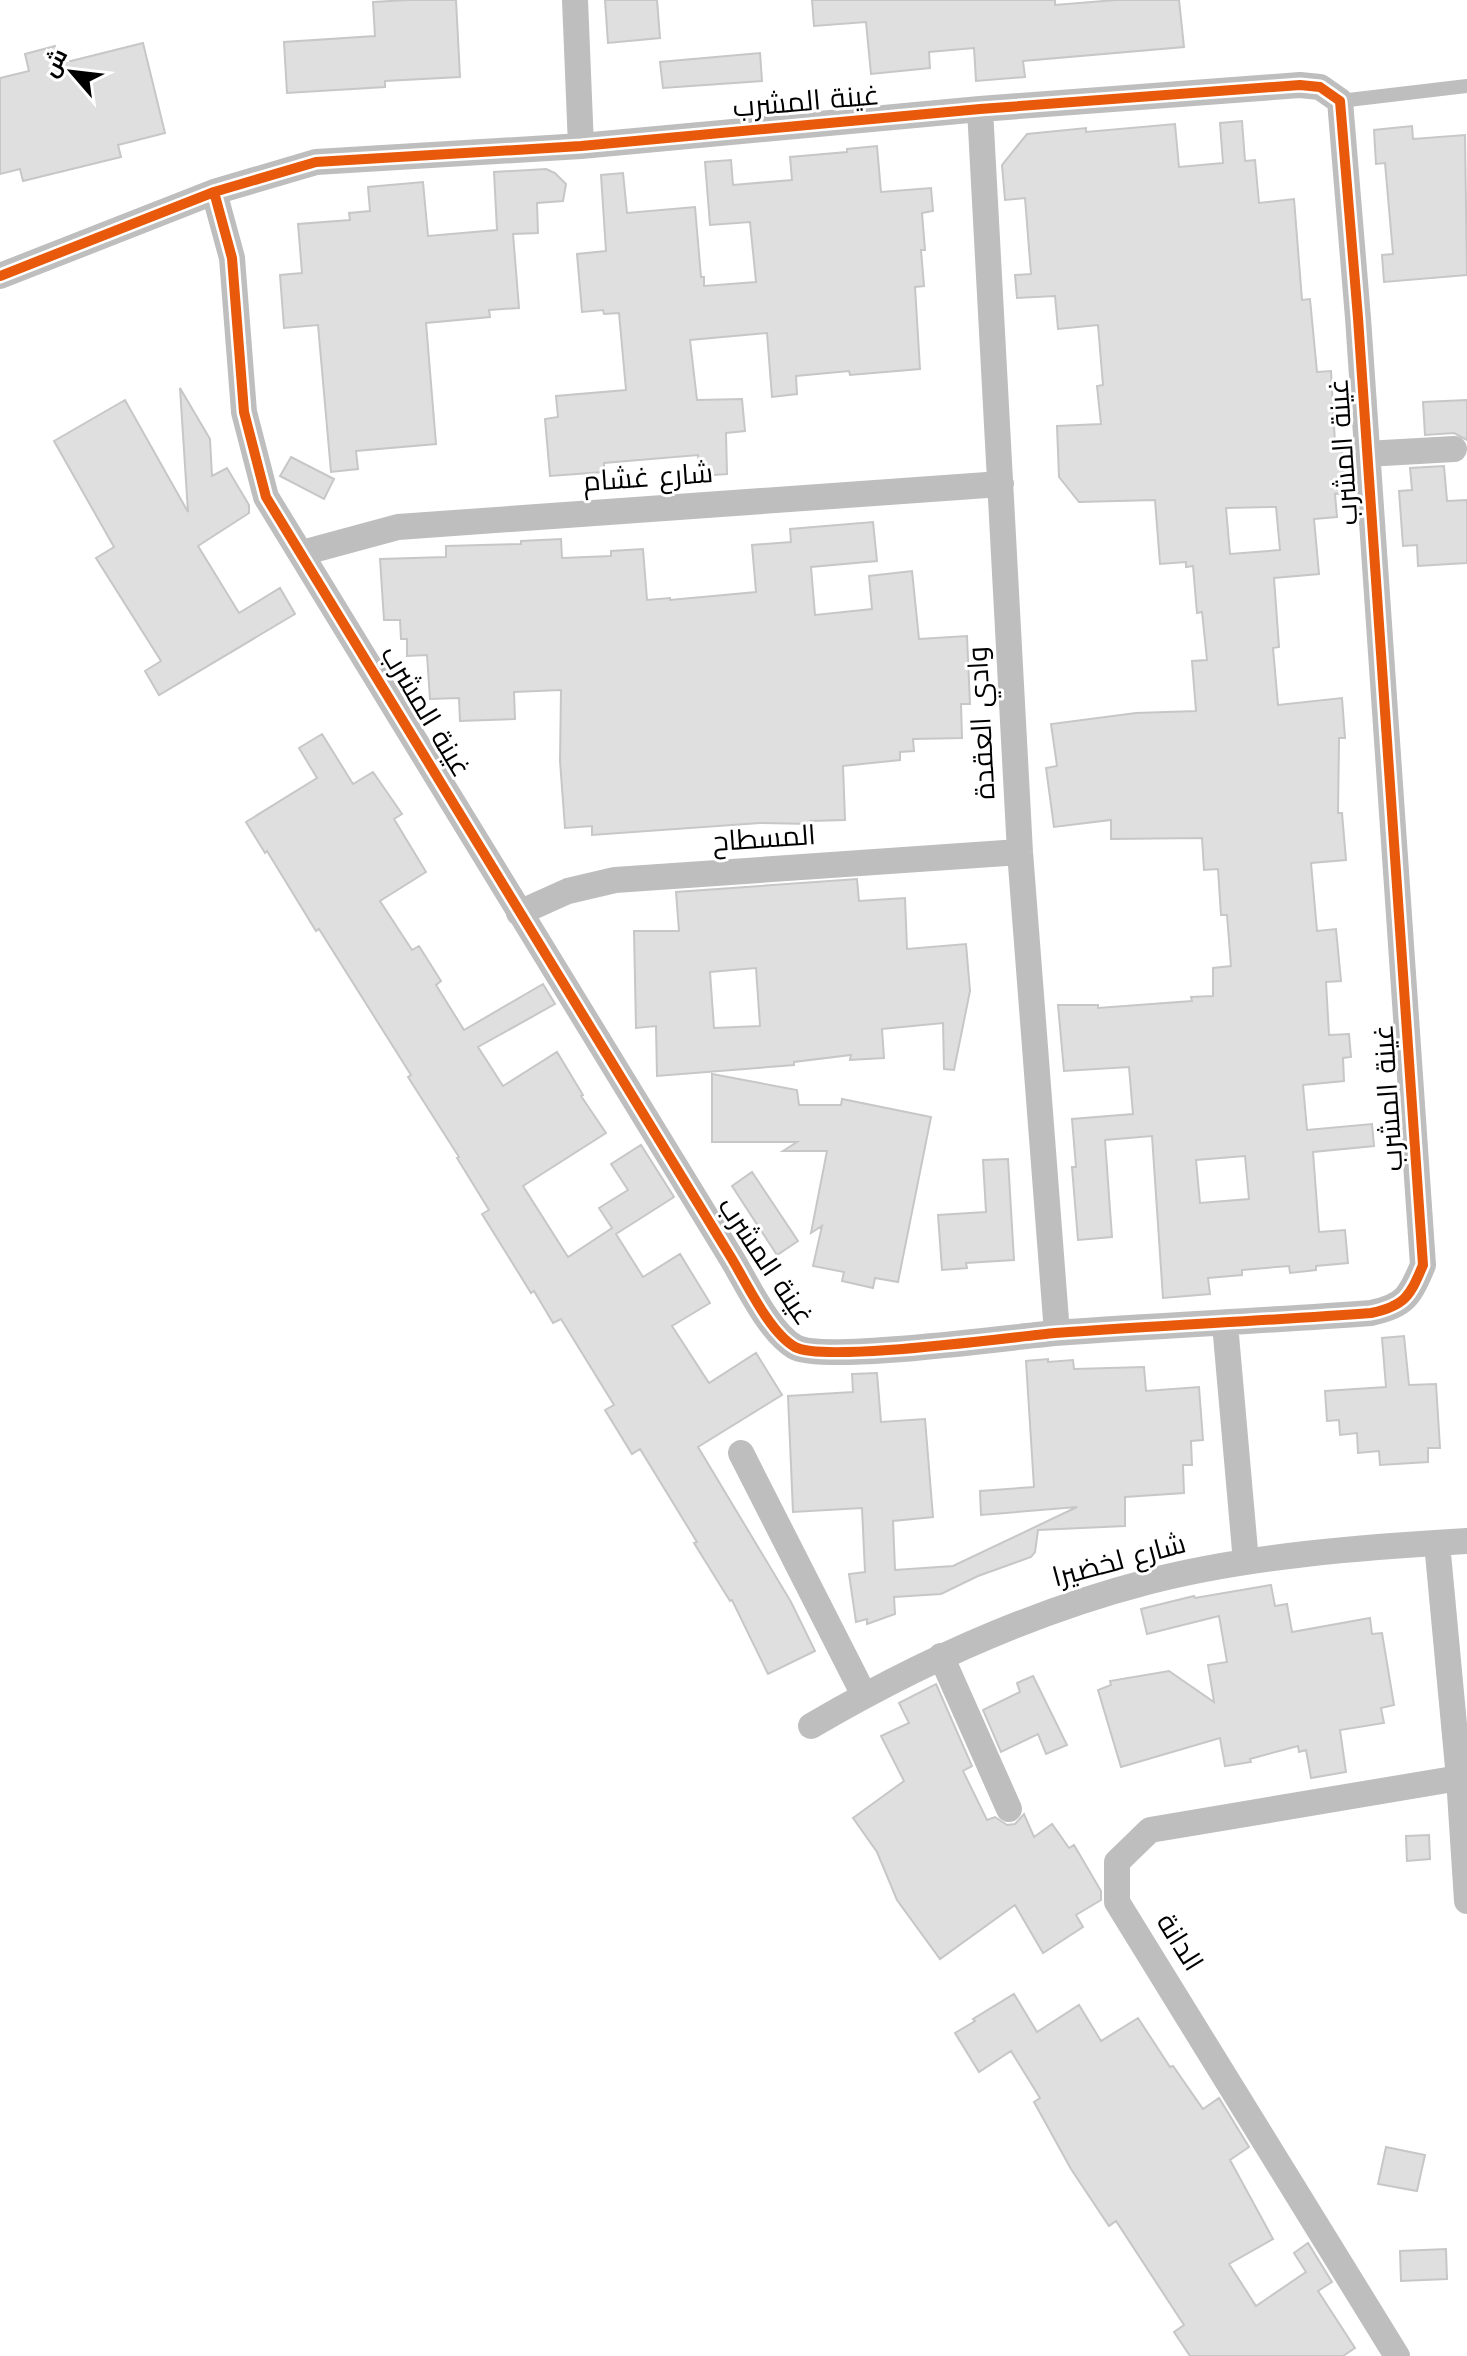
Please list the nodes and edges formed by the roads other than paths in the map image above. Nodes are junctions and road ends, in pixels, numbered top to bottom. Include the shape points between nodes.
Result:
1 (575, 0) edge
2 (1467, 86) edge
3 (1340, 101) junction
4 (980, 109) junction
5 (581, 146) junction
6 (214, 192) junction
7 (0, 276) edge
8 (1454, 449) dead end
9 (1366, 454) junction
10 (1001, 484) junction
11 (302, 553) junction
12 (1020, 852) junction
13 (519, 913) junction
14 (1225, 1324) junction
15 (1057, 1333) junction
16 (741, 1453) dead end
17 (1467, 1541) edge
18 (1437, 1543) junction
19 (1246, 1562) junction
20 (941, 1656) junction
21 (864, 1695) junction
22 (811, 1726) dead end
23 (1459, 1778) junction
24 (1009, 1809) dead end
25 (1467, 1901) edge
26 (1397, 2356) edge

1 - 5 street
2 - 3 lane
3 - 4 street, غينة المشرب via 1320,87 1300,85
3 - 9 street, غينة المشرب
4 - 5 street, غينة المشرب
4 - 10 street, وادي العقدة
5 - 6 street, غينة المشرب via 316,162
6 - 7 street, غينة المشرب
6 - 11 street, غينة المشرب via 232,258 247,427 266,497
8 - 9 street
9 - 14 street, غينة المشرب via 1423,1265 1413,1289 1394,1308
10 - 11 street, شارع غشام via 398,527
10 - 12 street, وادي العقدة
11 - 13 street, غينة المشرب
12 - 13 street, المسطاح via 615,880 568,891
12 - 15 street, وادي العقدة
13 - 15 street, غينة المشرب via 765,1312 793,1346 808,1352 880,1350
14 - 15 street, غينة المشرب
14 - 19 street
16 - 21 street
17 - 18 street, شارع لخضيرا
18 - 19 street, شارع لخضيرا
18 - 23 street
19 - 20 street, شارع لخضيرا via 1117,1591 1043,1614
20 - 21 street, شارع لخضيرا
20 - 24 street
21 - 22 street, شارع لخضيرا
23 - 25 street
23 - 26 street, الدانة via 1150,1830 1117,1862 1117,1902

